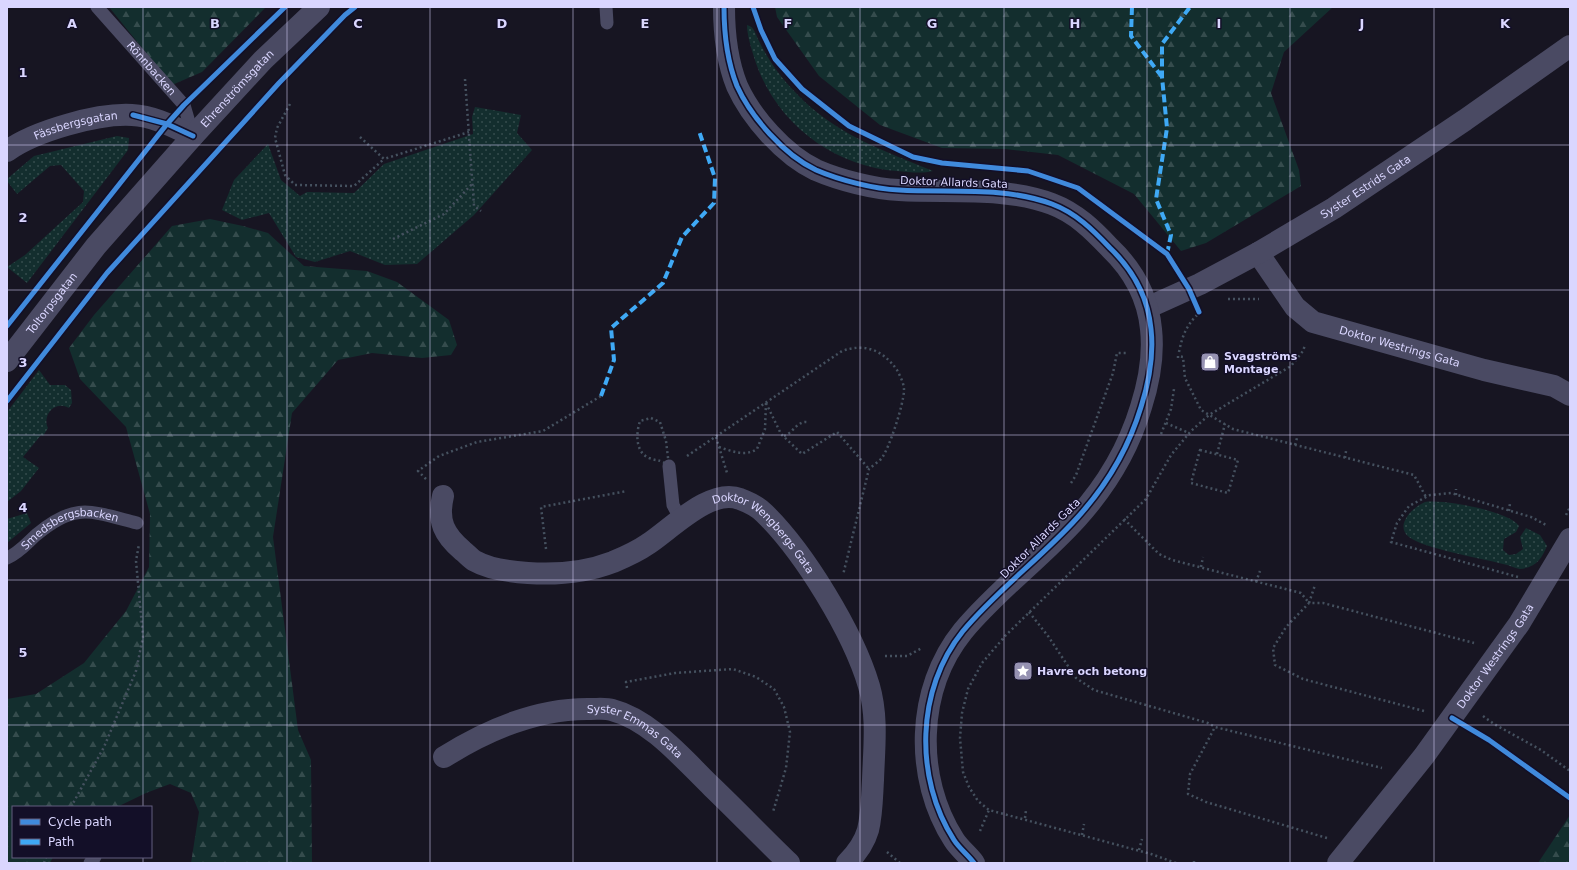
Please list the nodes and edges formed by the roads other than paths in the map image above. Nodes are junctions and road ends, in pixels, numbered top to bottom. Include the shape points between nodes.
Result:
1 (97, 7) edge
2 (319, 7) edge
3 (606, 7) edge
4 (724, 7) edge
5 (607, 23) dead end
6 (1570, 46) edge
7 (193, 136) junction
8 (7, 151) edge
9 (96, 246) joint
10 (1258, 254) junction
11 (1149, 307) junction
12 (7, 361) edge
13 (1570, 395) edge
14 (672, 465) road end
15 (443, 496) road end
16 (681, 520) junction
17 (137, 523) road end
18 (1570, 539) edge
19 (7, 558) edge
20 (444, 757) dead end
21 (789, 863) edge
22 (847, 863) edge
23 (974, 863) edge
24 (1338, 863) edge

1 - 7 lane, Rönnbacken via 184,105
2 - 7 street, Ehrenströmsgatan via 264,60
3 - 5 lane
4 - 11 street, Doktor Allards Gata via 728,57 736,83 758,121 787,150 814,169 849,181 897,190 1017,194 1054,204 1082,219 1118,256
6 - 10 street, Syster Estrids Gata via 1466,120
7 - 8 street, Fässbergsgatan via 167,124 133,115 112,115 34,135
7 - 9 street, Ehrenströmsgatan
9 - 12 street, Toltorpsgatan
10 - 11 street, Syster Estrids Gata
10 - 13 street, Doktor Westrings Gata via 1285,295 1313,322 1484,370 1554,386
11 - 23 street, Doktor Allards Gata via 1152,354 1146,391 1133,434 1123,455 1105,484 1076,519 986,605 961,633 935,682 929,704 925,740 928,772 943,820 955,842
14 - 16 lane via 673,505
15 - 16 street, Doktor Wengbergs Gata via 440,510 442,523 450,540 476,561 511,572 550,574 588,569 614,562 647,545
16 - 22 street, Doktor Wengbergs Gata via 702,504 721,498 738,498 762,511 792,545 834,609 854,648 869,686 876,716 868,831 862,846
17 - 19 lane, Smedsbergsbacken via 86,512 71,513 56,519 16,554
18 - 24 street, Doktor Westrings Gata via 1500,651 1409,775
20 - 21 street, Syster Emmas Gata via 473,739 519,721 554,712 581,709 611,710 631,718 664,739

